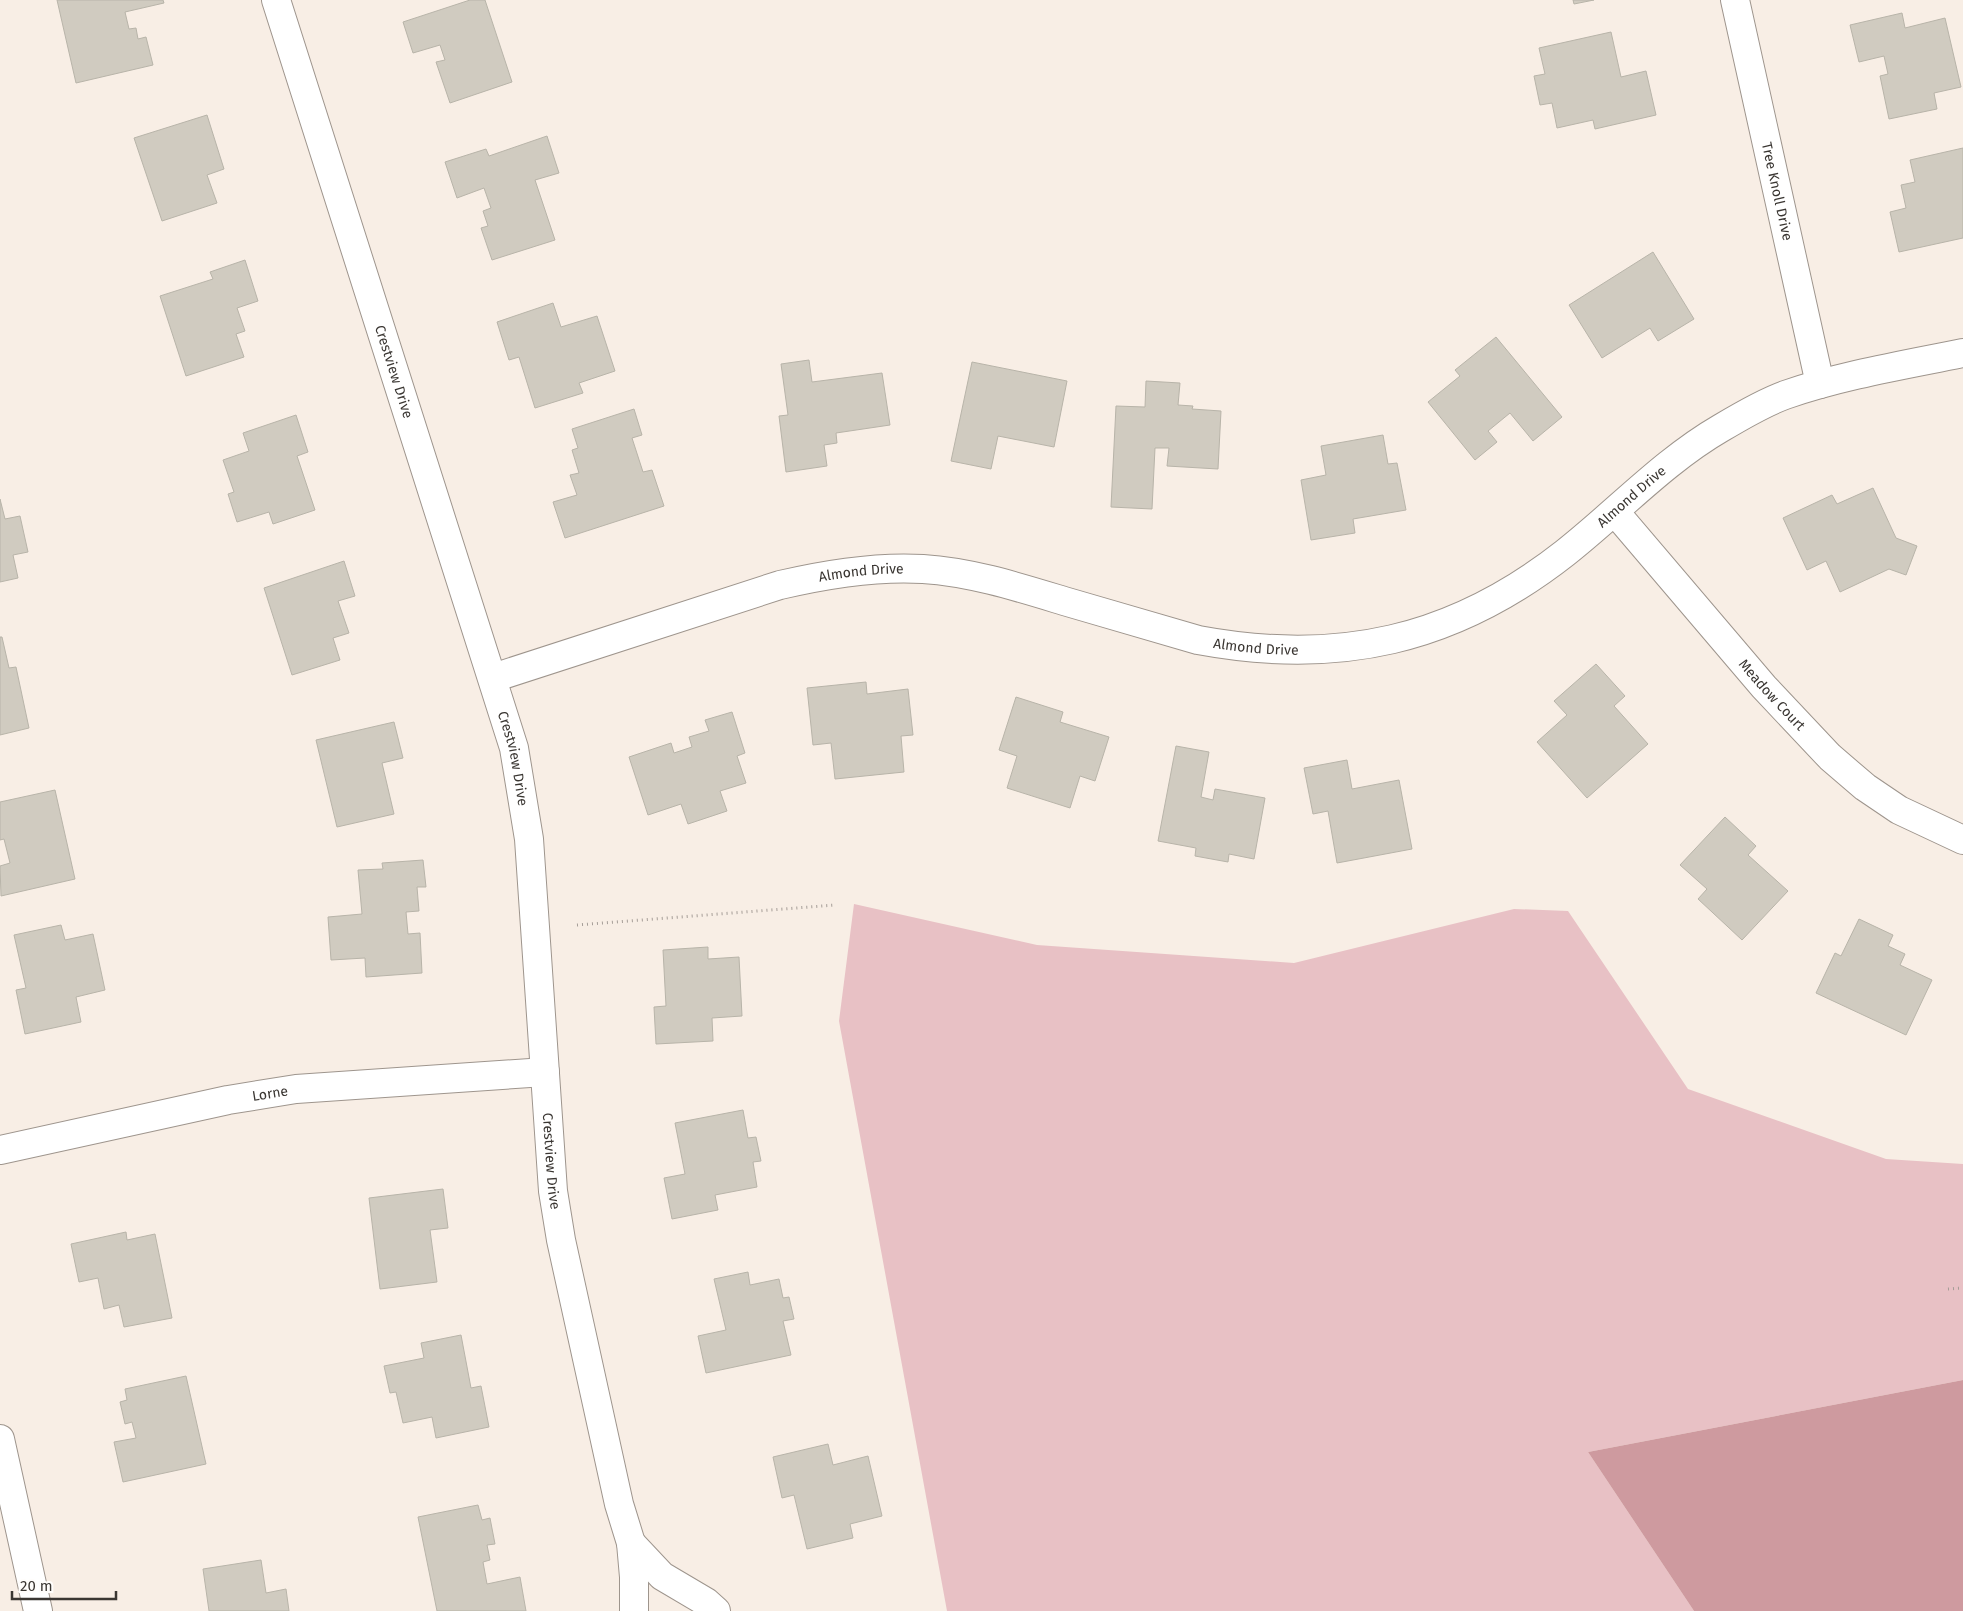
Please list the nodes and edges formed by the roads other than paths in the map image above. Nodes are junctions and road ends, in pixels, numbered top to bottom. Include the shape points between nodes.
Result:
1 (276, 0) edge
2 (1735, 0) edge
3 (1963, 352) edge
4 (1820, 384) junction
5 (1614, 512) junction
6 (493, 678) junction
7 (1963, 840) edge
8 (545, 1072) junction
9 (0, 1150) edge
10 (0, 1439) edge
11 (631, 1542) junction
12 (38, 1611) edge
13 (634, 1611) edge
14 (716, 1611) edge

1 - 6 street, Crestview Drive
2 - 4 street, Tree Knoll Drive
3 - 4 street, Almond Drive
4 - 5 street, Almond Drive via 1783,396 1720,428
5 - 6 street, Almond Drive via 1565,553 1481,608 1417,634 1336,650 1229,646 990,580 922,569 886,569 816,576 780,585
5 - 7 street, Meadow Court via 1764,687 1830,756 1865,787 1900,810
6 - 8 street, Crestview Drive via 514,748 528,831
8 - 9 street, Lorne via 296,1089 228,1100
8 - 11 street, Crestview Drive via 553,1191 561,1240 619,1504
10 - 12 street
11 - 13 street, Crestview Drive
11 - 14 street, Crestview Drive via 662,1576

